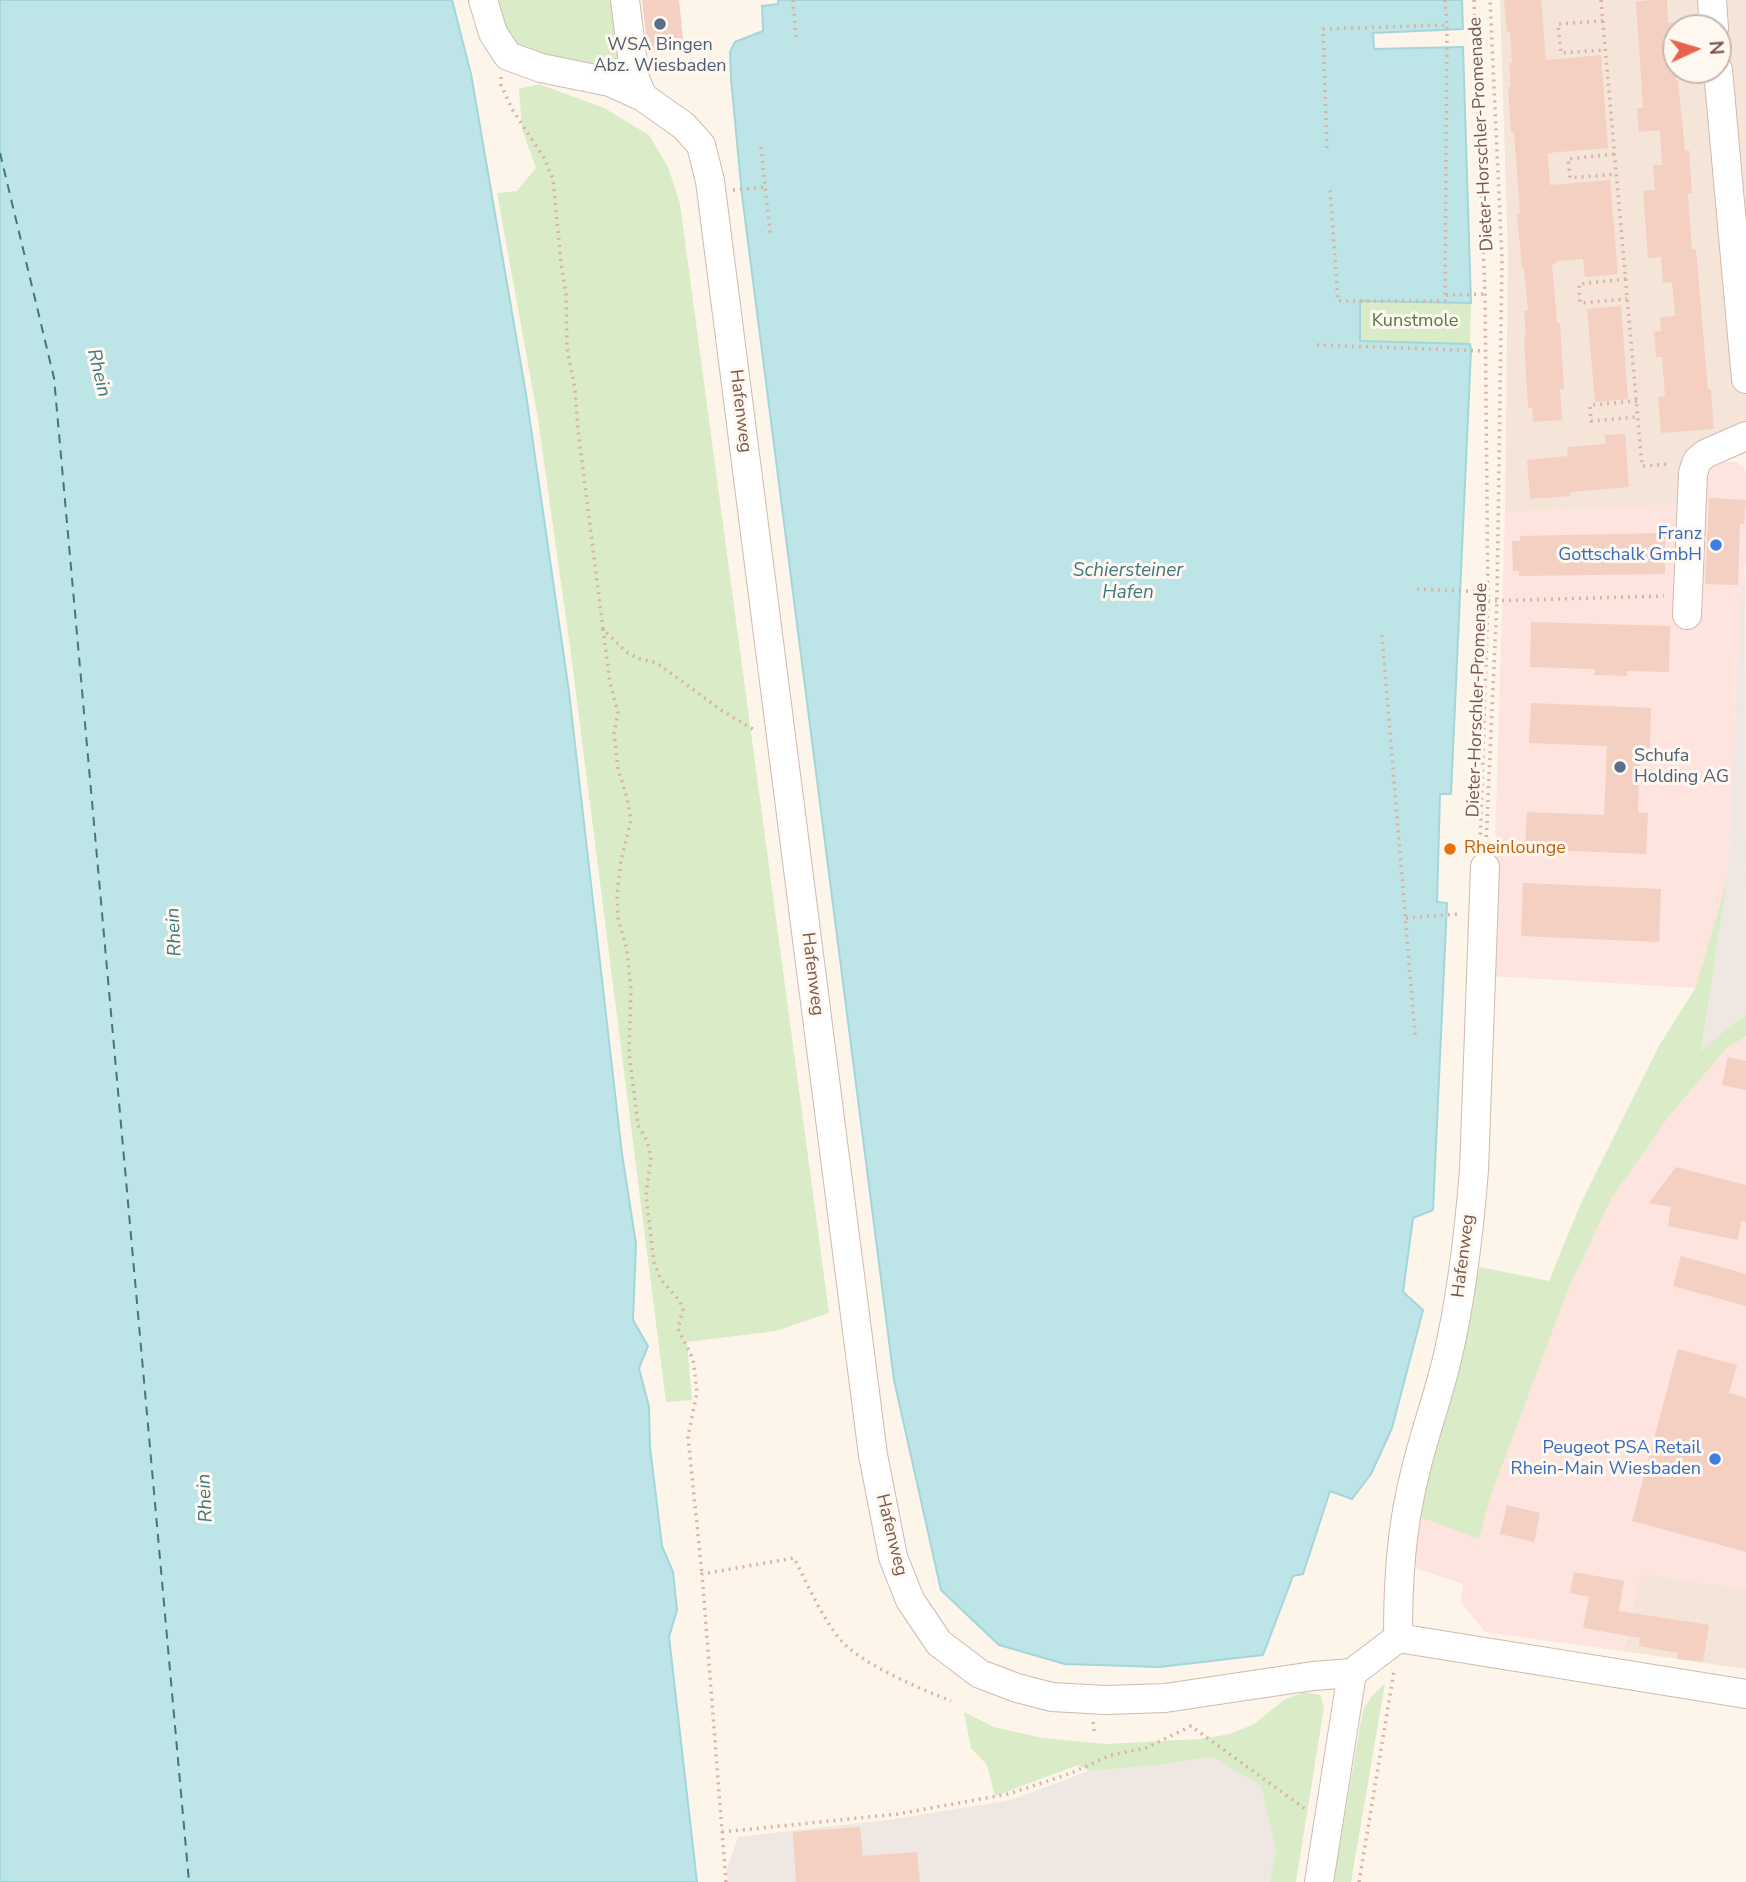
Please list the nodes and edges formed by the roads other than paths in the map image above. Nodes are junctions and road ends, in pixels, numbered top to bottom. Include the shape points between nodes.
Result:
1 (483, 0) edge
2 (625, 0) edge
3 (1720, 84) edge
4 (643, 97) junction
5 (1737, 181) edge
6 (1742, 287) edge
7 (1746, 379) edge
8 (1746, 436) edge
9 (1688, 615) dead end
10 (1485, 867) road end
11 (1398, 1637) junction
12 (1352, 1673) junction
13 (1746, 1694) edge
14 (1319, 1882) edge

1 - 4 street, Hafenweg via 493,33 508,56 610,82
2 - 4 street via 635,79
3 - 5 street
4 - 12 street, Hafenweg via 684,126 701,145 710,181 873,1455 893,1557 910,1600 939,1643 980,1674 1052,1697 1166,1698
5 - 6 street
6 - 7 street
8 - 9 street via 1697,461 1692,484
10 - 11 street, Hafenweg via 1471,1211 1448,1355 1405,1519
11 - 12 street
11 - 13 street
12 - 14 street

